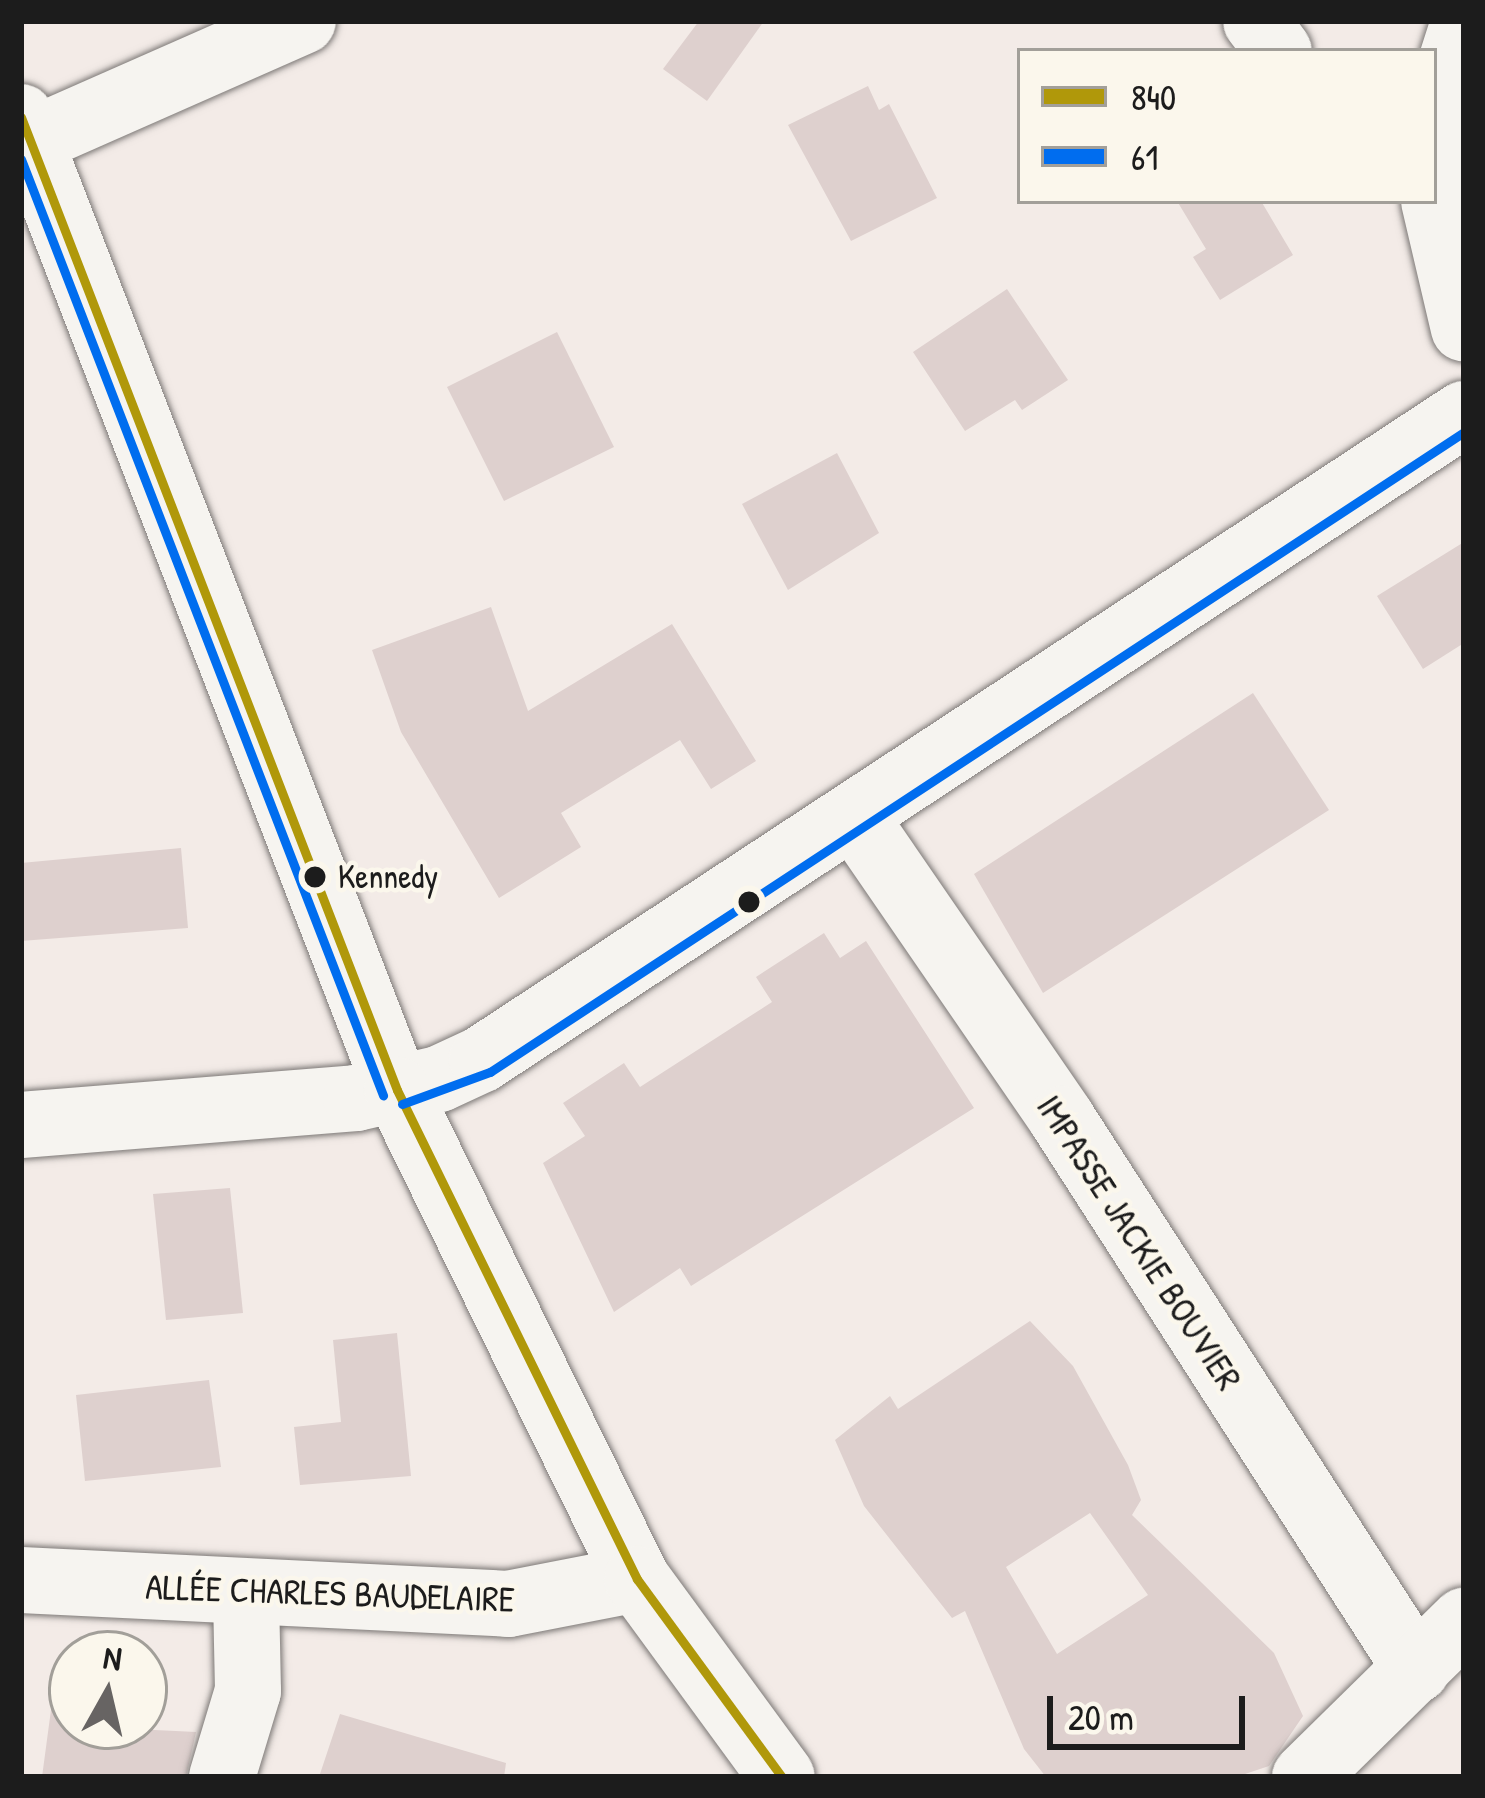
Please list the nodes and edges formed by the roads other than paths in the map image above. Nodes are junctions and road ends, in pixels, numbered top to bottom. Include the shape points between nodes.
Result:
1 (303, 21) edge
2 (1256, 21) edge
3 (1464, 22) edge
4 (1277, 48) edge
5 (27, 129) edge
6 (1437, 159) edge
7 (1434, 204) edge
8 (1464, 329) edge
9 (1464, 414) edge
10 (856, 819) junction
11 (397, 1090) junction
12 (21, 1125) edge
13 (637, 1579) junction
14 (21, 1580) edge
15 (246, 1593) junction
16 (1464, 1621) edge
17 (1417, 1670) junction
18 (222, 1777) edge
19 (782, 1777) edge
20 (1305, 1777) edge

1 - 5 street
2 - 4 street
3 - 6 street via 1446,78
5 - 11 street
7 - 8 street
9 - 10 street
10 - 11 street via 482,1059
10 - 17 street, IMPASSE JACKIE BOUVIER via 1062,1119
11 - 12 street
11 - 13 street
13 - 15 street, ALLÉE CHARLES BAUDELAIRE via 508,1604
13 - 19 street
14 - 15 street, ALLÉE CHARLES BAUDELAIRE
15 - 18 street via 248,1691
16 - 17 street
17 - 20 street

